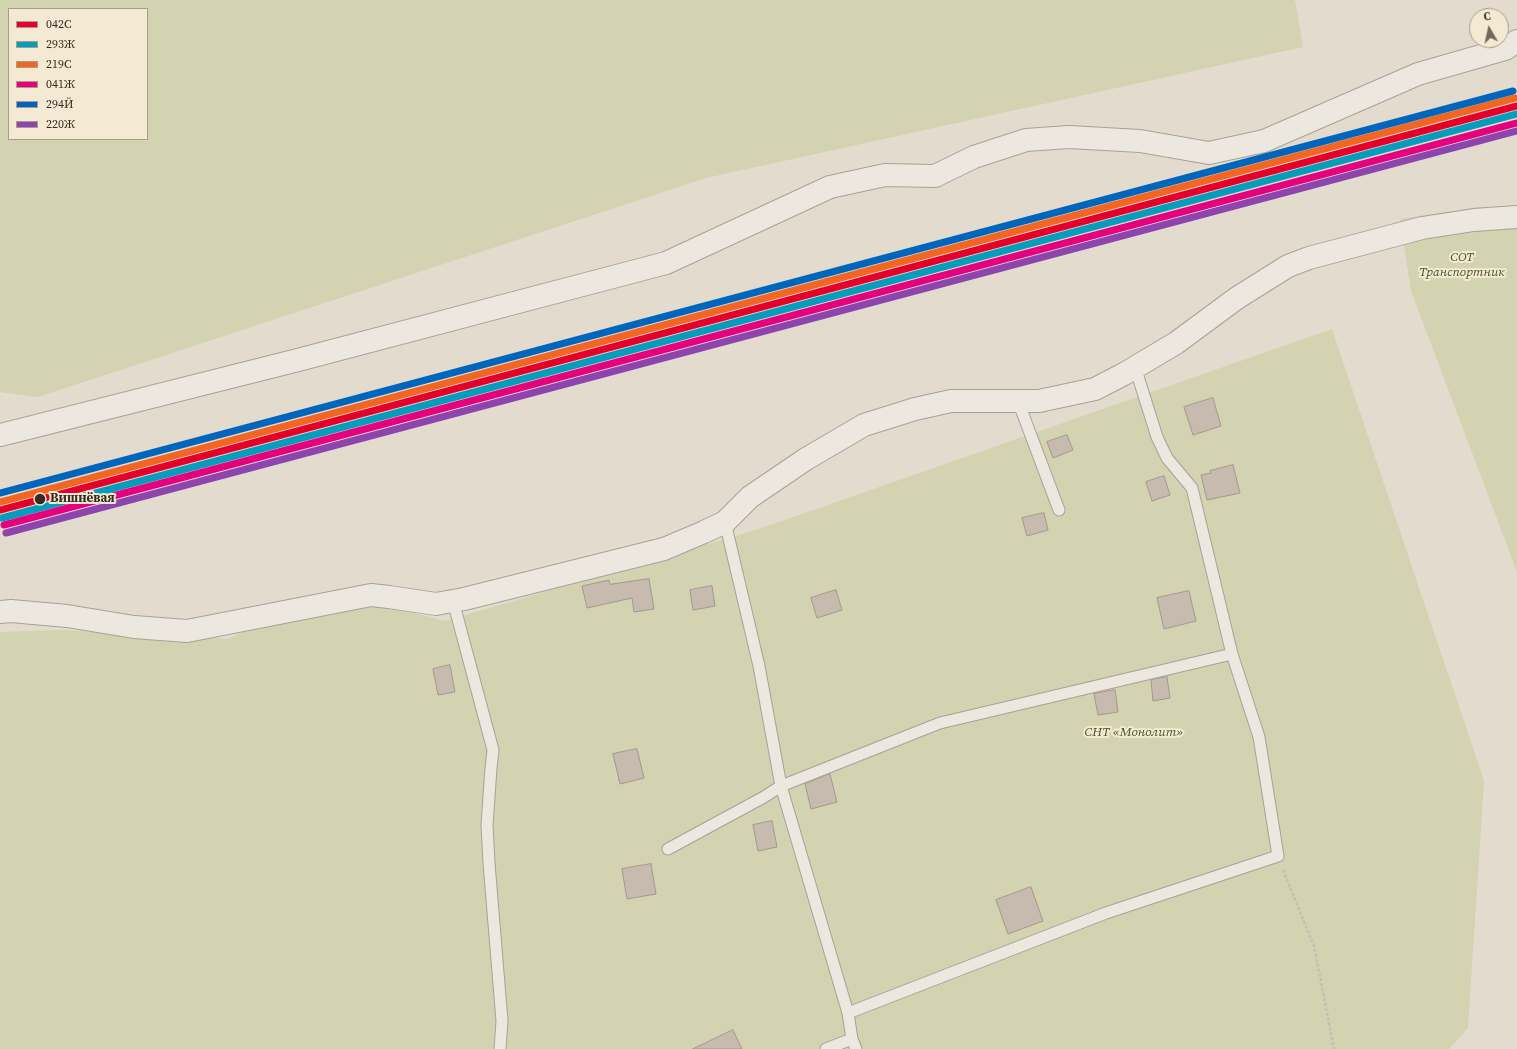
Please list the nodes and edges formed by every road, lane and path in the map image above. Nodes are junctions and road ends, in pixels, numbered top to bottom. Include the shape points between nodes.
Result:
1 (1517, 41) edge
2 (1517, 217) edge
3 (1136, 367) junction
4 (1018, 401) junction
5 (0, 435) edge
6 (1059, 510) dead end
7 (725, 522) junction
8 (453, 601) junction
9 (0, 612) edge
10 (1232, 654) junction
11 (781, 786) junction
12 (668, 849) dead end
13 (1278, 856) junction
14 (848, 1013) junction
15 (854, 1044) edge
16 (500, 1049) edge
17 (826, 1049) edge
18 (1334, 1049) edge

1 - 5 street via 1505,49 1418,74 1264,141 1209,153 1140,141 1069,137 1026,140 974,157 935,176 885,175 830,186 666,263 291,362
2 - 3 street via 1422,228 1288,266 1237,298 1176,343
3 - 4 street via 1095,388 1040,401
3 - 10 lane via 1157,437 1167,458 1192,488
4 - 6 lane
4 - 7 street via 951,401 864,425 806,459 757,493
7 - 8 street via 664,549
7 - 11 lane via 759,666
8 - 9 street via 436,604 371,595 187,631 134,627 67,616
8 - 16 lane via 494,750 487,825 502,1021
10 - 11 lane via 940,724
10 - 13 lane via 1259,736
11 - 12 lane
11 - 14 lane
13 - 14 lane via 1106,913
13 - 18 path via 1314,946
14 - 15 lane
15 - 17 lane

